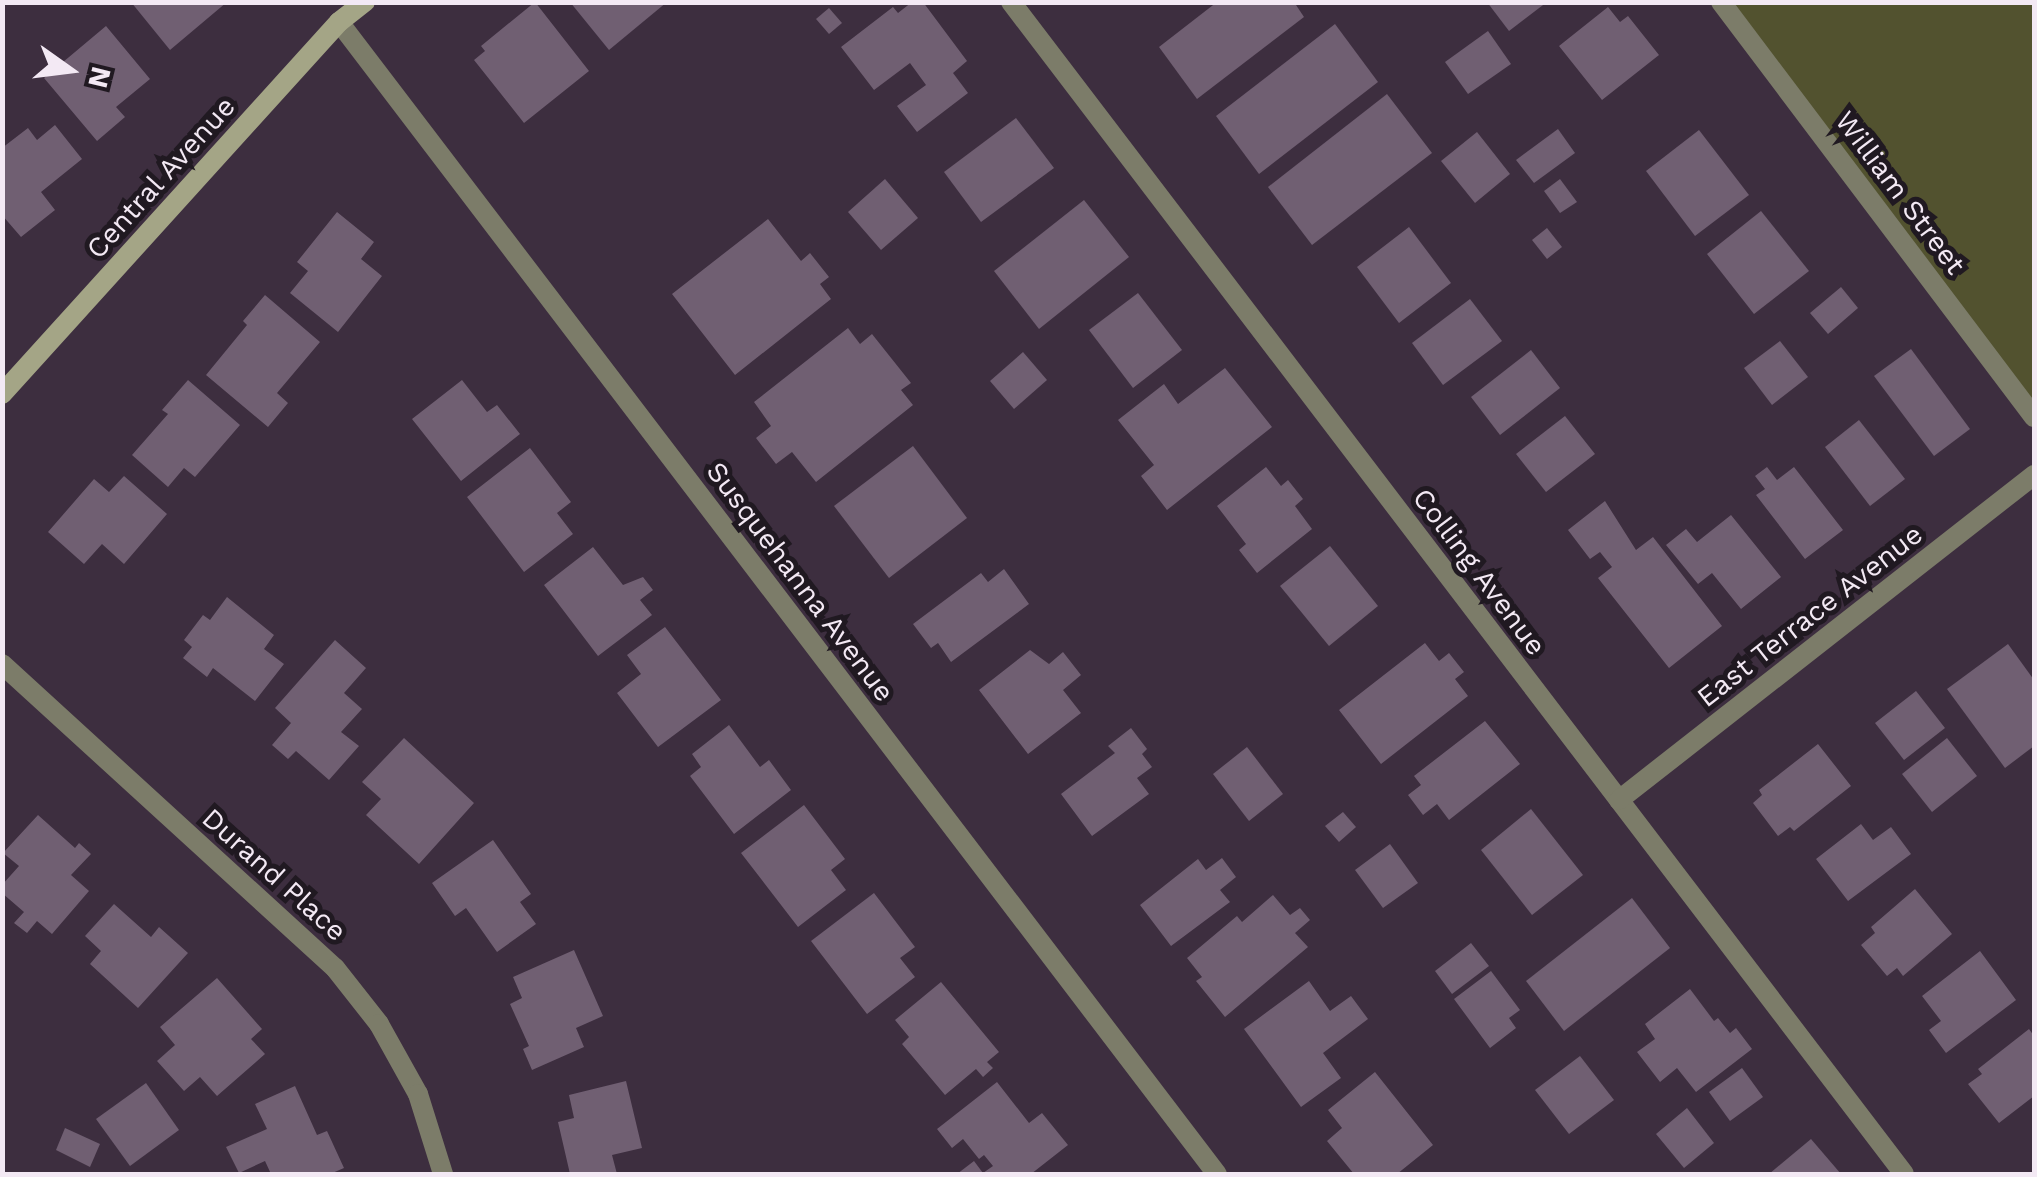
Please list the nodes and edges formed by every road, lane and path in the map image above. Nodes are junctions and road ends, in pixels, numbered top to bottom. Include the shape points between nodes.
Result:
1 (364, 2) edge
2 (1011, 2) edge
3 (1721, 2) edge
4 (339, 22) junction
5 (2, 394) edge
6 (2034, 417) edge
7 (2034, 475) edge
8 (2, 664) edge
9 (1619, 800) junction
10 (443, 1174) edge
11 (1217, 1174) edge
12 (1904, 1174) edge

1 - 4 street, Central Avenue
2 - 9 street, Colling Avenue
3 - 6 street, William Street
4 - 5 street, Central Avenue
4 - 11 street, Susquehanna Avenue
7 - 9 street, East Terrace Avenue
8 - 10 street, Durand Place via 334,968 380,1024 418,1094
9 - 12 street, Colling Avenue

